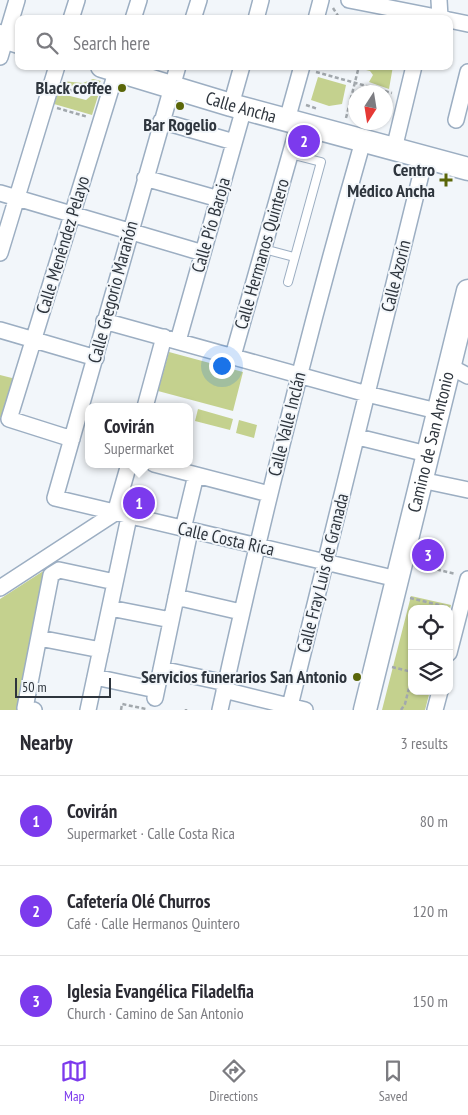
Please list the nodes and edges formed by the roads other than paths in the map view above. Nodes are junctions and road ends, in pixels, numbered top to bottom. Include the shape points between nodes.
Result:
1 (18, 0) edge
2 (77, 0) edge
3 (138, 0) edge
4 (199, 0) edge
5 (261, 0) edge
6 (322, 0) edge
7 (349, 0) edge
8 (439, 0) edge
9 (405, 6) edge
10 (72, 15) edge
11 (134, 15) edge
12 (194, 15) edge
13 (257, 15) edge
14 (317, 15) edge
15 (429, 15) edge
16 (437, 15) edge
17 (453, 21) edge
18 (468, 24) edge
19 (6, 43) edge
20 (55, 70) edge
21 (112, 70) edge
22 (126, 70) edge
23 (242, 70) edge
24 (309, 70) edge
25 (413, 70) edge
26 (468, 72) edge
27 (175, 77) edge
28 (237, 106) junction
29 (456, 120) dead end
30 (161, 121) junction
31 (293, 121) junction
32 (363, 140) junction
33 (234, 142) junction
34 (394, 149) junction
35 (290, 154) junction
36 (425, 158) junction
37 (468, 169) edge
38 (145, 178) junction
39 (0, 193) edge
40 (17, 198) junction
41 (219, 199) junction
42 (73, 214) junction
43 (130, 230) junction
44 (264, 249) junction
45 (0, 253) edge
46 (203, 253) junction
47 (294, 257) junction
48 (288, 282) dead end
49 (467, 296) edge
50 (104, 321) junction
51 (0, 330) edge
52 (171, 339) junction
53 (34, 340) junction
54 (233, 356) junction
55 (96, 358) junction
56 (458, 371) edge
57 (299, 373) junction
58 (367, 394) junction
59 (147, 403) edge
60 (437, 411) junction
61 (358, 437) junction
62 (72, 439) junction
63 (427, 454) junction
64 (128, 468) edge
65 (169, 468) edge
66 (196, 475) junction
67 (421, 480) junction
68 (468, 490) edge
69 (269, 494) junction
70 (55, 498) joint
71 (122, 515) junction
72 (186, 530) junction
73 (256, 545) junction
74 (326, 562) junction
75 (464, 577) edge
76 (115, 582) junction
77 (0, 588) edge
78 (402, 588) junction
79 (176, 597) junction
80 (110, 608) junction
81 (242, 612) junction
82 (459, 616) edge
83 (171, 620) junction
84 (39, 638) junction
85 (101, 650) junction
86 (450, 650) edge
87 (161, 669) junction
88 (95, 677) junction
89 (225, 686) junction
90 (439, 695) edge
91 (154, 701) edge
92 (295, 709) edge
93 (34, 710) edge
94 (88, 710) edge
95 (220, 710) edge
96 (365, 710) edge
97 (435, 710) edge

1 - 19 street
2 - 10 street
3 - 11 street
4 - 12 street
5 - 13 street
6 - 14 street
7 - 9 street
8 - 16 street
9 - 15 street
17 - 18 street
20 - 40 street
21 - 42 street, Calle Menéndez Pelayo via 111,93
22 - 27 main road, Calle Ancha
23 - 28 street, Calle Pío Baroja
24 - 31 street, Calle Hermanos Quintero
25 - 34 street
26 - 29 street
27 - 28 main road, Calle Ancha
27 - 30 street, Calle Gregorio Marañón
28 - 31 main road, Calle Ancha
28 - 33 street, Calle Pío Baroja
30 - 33 street
30 - 38 street, Calle Gregorio Marañón
31 - 32 main road, Calle Ancha
31 - 35 street, Calle Hermanos Quintero
32 - 34 main road, Calle Ancha
32 - 57 street, Calle Valle Inclán
33 - 41 street, Calle Pío Baroja
34 - 36 main road, Calle Ancha
35 - 44 street, Calle Hermanos Quintero
35 - 47 lane via 321,162
36 - 37 main road, Calle Ancha
36 - 58 street, Calle Azorín
38 - 41 street
38 - 43 street, Calle Gregorio Marañón
39 - 40 street
40 - 42 street
40 - 45 street
41 - 46 street, Calle Pío Baroja
42 - 43 street
42 - 53 street, Calle Menéndez Pelayo
43 - 46 street
43 - 50 street, Calle Gregorio Marañón
44 - 47 lane
44 - 54 street, Calle Hermanos Quintero
46 - 52 street, Calle Pío Baroja
47 - 48 lane
49 - 56 main road, Camino de San Antonio
50 - 52 street
50 - 55 street, Calle Gregorio Marañón
51 - 53 street
52 - 54 street
52 - 59 street, Calle Pío Baroja
53 - 55 street
53 - 62 street, Calle Menéndez Pelayo via 9,419
54 - 57 street
55 - 62 street, Calle Gregorio Marañón
56 - 60 main road, Camino de San Antonio
57 - 58 street
57 - 69 street, Calle Valle Inclán
58 - 60 street
58 - 61 street, Calle Fray Luis de Granada
60 - 63 main road, Camino de San Antonio
61 - 63 street
61 - 74 street, Calle Fray Luis de Granada
62 - 70 street, Calle Gregorio Marañón
63 - 67 main road, Camino de San Antonio
64 - 71 street
65 - 66 street
66 - 69 street
66 - 72 street
67 - 68 street
67 - 78 main road, Camino de San Antonio
69 - 73 street, Calle Valle Inclán
70 - 71 street, Calle Costa Rica
71 - 72 street, Calle Costa Rica
71 - 76 street
71 - 77 street
72 - 73 street, Calle Costa Rica
72 - 79 street
73 - 74 street, Calle Costa Rica
73 - 81 street, Calle Valle Inclán
74 - 78 street, Calle Costa Rica
74 - 92 street, Calle Fray Luis de Granada
75 - 82 street
76 - 80 street
76 - 84 street via 59,570 51,575
78 - 96 main road, Camino de San Antonio
79 - 81 street
79 - 83 street
80 - 83 street
80 - 85 street
81 - 89 street, Calle Valle Inclán
82 - 86 street
83 - 87 street
84 - 85 street
84 - 93 street via 25,708
85 - 88 street
87 - 89 street
87 - 91 street
88 - 91 street
88 - 94 street
89 - 92 street
89 - 95 street, Calle Valle Inclán
90 - 97 street

